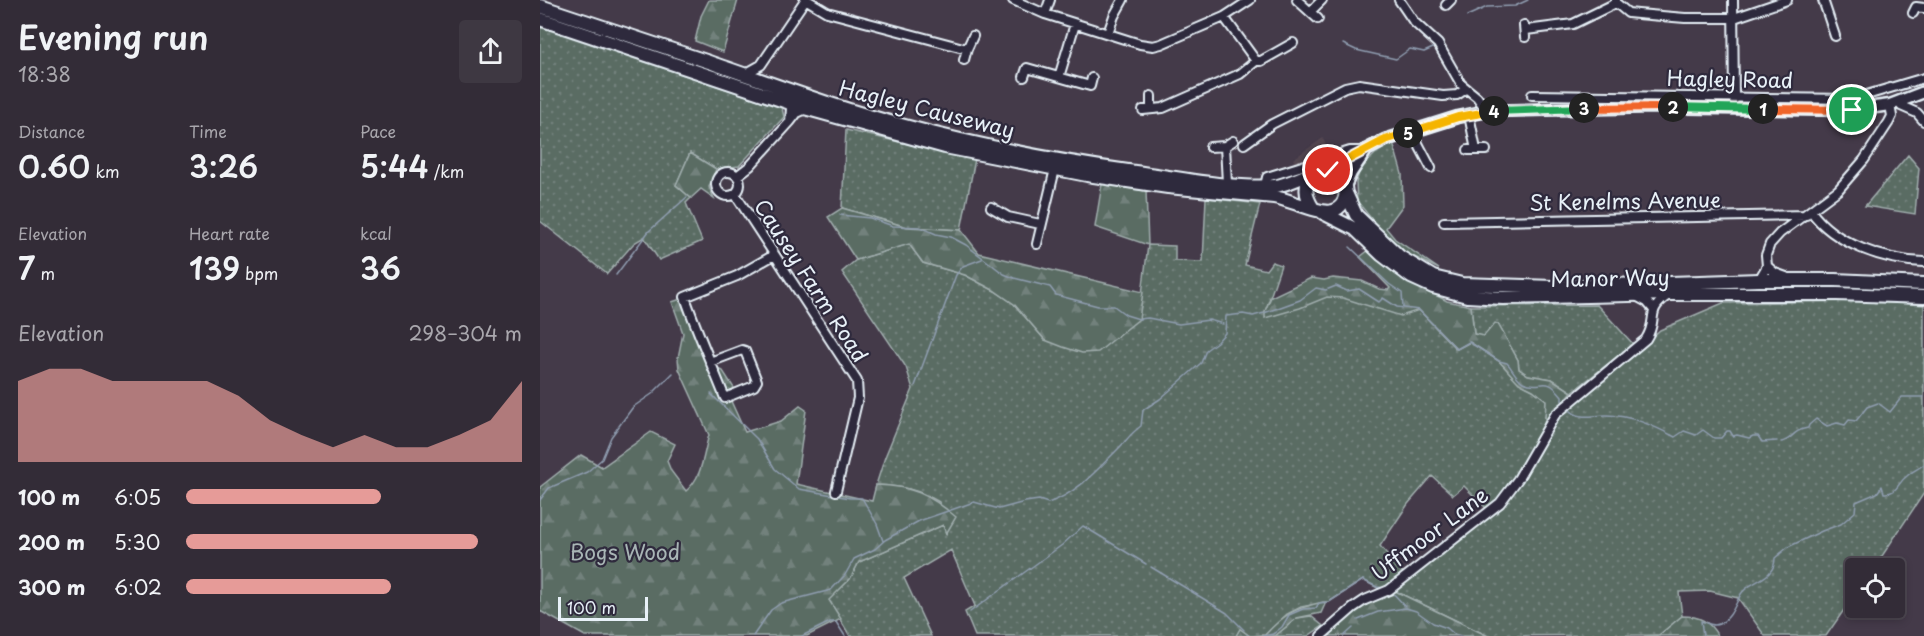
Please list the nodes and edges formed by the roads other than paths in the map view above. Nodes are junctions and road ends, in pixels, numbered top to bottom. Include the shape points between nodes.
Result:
1 (806, 0) edge
2 (1013, 0) edge
3 (1050, 0) edge
4 (1123, 0) edge
5 (1250, 0) edge
6 (1297, 0) edge
7 (1322, 0) edge
8 (1399, 0) edge
9 (1733, 0) edge
10 (1787, 0) edge
11 (1823, 0) edge
12 (1616, 2) edge
13 (540, 6) edge
14 (1310, 12) junction
15 (1045, 14) junction
16 (1224, 17) junction
17 (1318, 18) dead end
18 (1734, 18) junction
19 (540, 19) edge
20 (1075, 24) junction
21 (1525, 31) dead end
22 (1108, 33) junction
23 (973, 36) dead end
24 (1280, 38) dead end
25 (1836, 39) dead end
26 (1293, 43) dead end
27 (1284, 48) junction
28 (967, 49) junction
29 (964, 60) dead end
30 (1256, 61) junction
31 (761, 65) junction
32 (744, 75) junction
33 (1024, 76) dead end
34 (1059, 77) junction
35 (1092, 78) dead end
36 (1924, 78) edge
37 (770, 84) junction
38 (1466, 89) junction
39 (1924, 92) edge
40 (1532, 95) dead end
41 (1557, 95) junction
42 (1151, 96) dead end
43 (1735, 97) junction
44 (788, 102) junction
45 (1895, 103) junction
46 (808, 109) junction
47 (1558, 109) junction
48 (1734, 109) junction
49 (1487, 111) junction
50 (1470, 115) junction
51 (1924, 121) edge
52 (789, 122) junction
53 (1412, 132) junction
54 (1233, 141) dead end
55 (1244, 144) dead end
56 (1225, 146) junction
57 (1210, 147) dead end
58 (1486, 150) dead end
59 (1366, 151) junction
60 (1431, 168) dead end
61 (1054, 169) junction
62 (1328, 170) junction
63 (1315, 174) junction
64 (737, 176) junction
65 (1227, 183) junction
66 (1265, 186) junction
67 (1346, 190) junction
68 (735, 194) junction
69 (991, 207) dead end
70 (1318, 210) junction
71 (1809, 213) junction
72 (1444, 222) dead end
73 (1040, 224) junction
74 (1037, 244) dead end
75 (774, 255) junction
76 (1924, 262) edge
77 (1767, 266) junction
78 (1759, 280) junction
79 (1797, 281) junction
80 (1924, 284) edge
81 (1669, 294) junction
82 (1634, 295) junction
83 (1924, 297) edge
84 (1653, 309) junction
85 (710, 362) junction
86 (836, 491) dead end
87 (1321, 636) edge

1 - 28 street via 827,12
1 - 31 street
2 - 15 street
3 - 15 street
4 - 22 street
5 - 16 street
6 - 14 street
7 - 14 street
8 - 38 street via 1414,22 1438,44
9 - 18 street
10 - 18 street
11 - 25 street
12 - 18 street via 1628,13 1638,15
12 - 21 street via 1573,24
13 - 32 highway, Hagley Causeway
14 - 17 street
15 - 20 street
16 - 22 street via 1153,46
16 - 30 street
18 - 43 street
19 - 44 highway, Hagley Causeway
20 - 22 street
20 - 34 street
23 - 28 street
24 - 27 street
26 - 27 street
27 - 30 street
28 - 29 street
30 - 42 street via 1240,74 1163,108 1148,110
31 - 32 street
31 - 37 street
32 - 37 highway, Hagley Causeway
33 - 34 street via 1027,68
34 - 35 street via 1090,87
36 - 43 street, Hagley Road via 1853,99
37 - 65 highway, Hagley Causeway via 903,126 1013,151
38 - 49 street
38 - 55 street via 1443,96 1359,84 1345,87 1272,124
39 - 45 main road, Hagley Road
40 - 41 street, Hagley Road
41 - 43 street, Hagley Road
41 - 47 street
43 - 48 street
44 - 46 highway, Hagley Causeway
44 - 52 street
45 - 48 main road, Hagley Road via 1852,110
45 - 51 street via 1917,113
45 - 71 street via 1889,122 1864,160 1838,190
46 - 52 street
46 - 61 highway, Hagley Causeway via 945,147
47 - 48 main road, Hagley Road
47 - 49 main road, Hagley Road
49 - 50 main road, Hagley Road
50 - 53 main road, Hagley Road
50 - 58 street via 1472,150
52 - 64 street
53 - 59 main road, Hagley Road
53 - 60 street
54 - 56 street
56 - 57 street
56 - 65 street
59 - 62 main road, Hagley Road
59 - 66 street via 1350,151 1267,177
59 - 67 main road via 1351,173
61 - 70 highway, Hagley Causeway via 1168,187 1274,197
61 - 73 street
62 - 63 highway
62 - 67 highway via 1337,173
63 - 66 highway, Hagley Causeway
63 - 70 highway via 1305,192
64 - 68 street via 741,185
64 - 68 street via 724,172 716,181 721,195
65 - 66 highway, Hagley Causeway
67 - 70 highway via 1338,209
67 - 78 highway, Manor Way via 1356,214 1400,257 1433,277 1462,284 1552,287
68 - 75 street, Causey Farm Road
69 - 73 street via 1008,217
70 - 82 highway, Manor Way via 1355,229 1406,274 1446,292 1503,298
71 - 72 street, St Kenelms Avenue
71 - 76 street via 1841,238 1857,245 1905,262
71 - 77 street via 1770,244
73 - 74 street
75 - 85 street via 737,276 685,297
75 - 86 street, Causey Farm Road via 859,387
77 - 78 street
77 - 79 street
78 - 79 highway, Manor Way
79 - 80 highway, Manor Way
81 - 82 highway, Manor Way
81 - 83 highway, Manor Way
81 - 84 street
82 - 84 street
84 - 87 street, Uffmoor Lane via 1651,332 1646,339 1555,415 1500,503 1389,590 1353,608
85 - 85 street via 726,398 757,381 745,351

